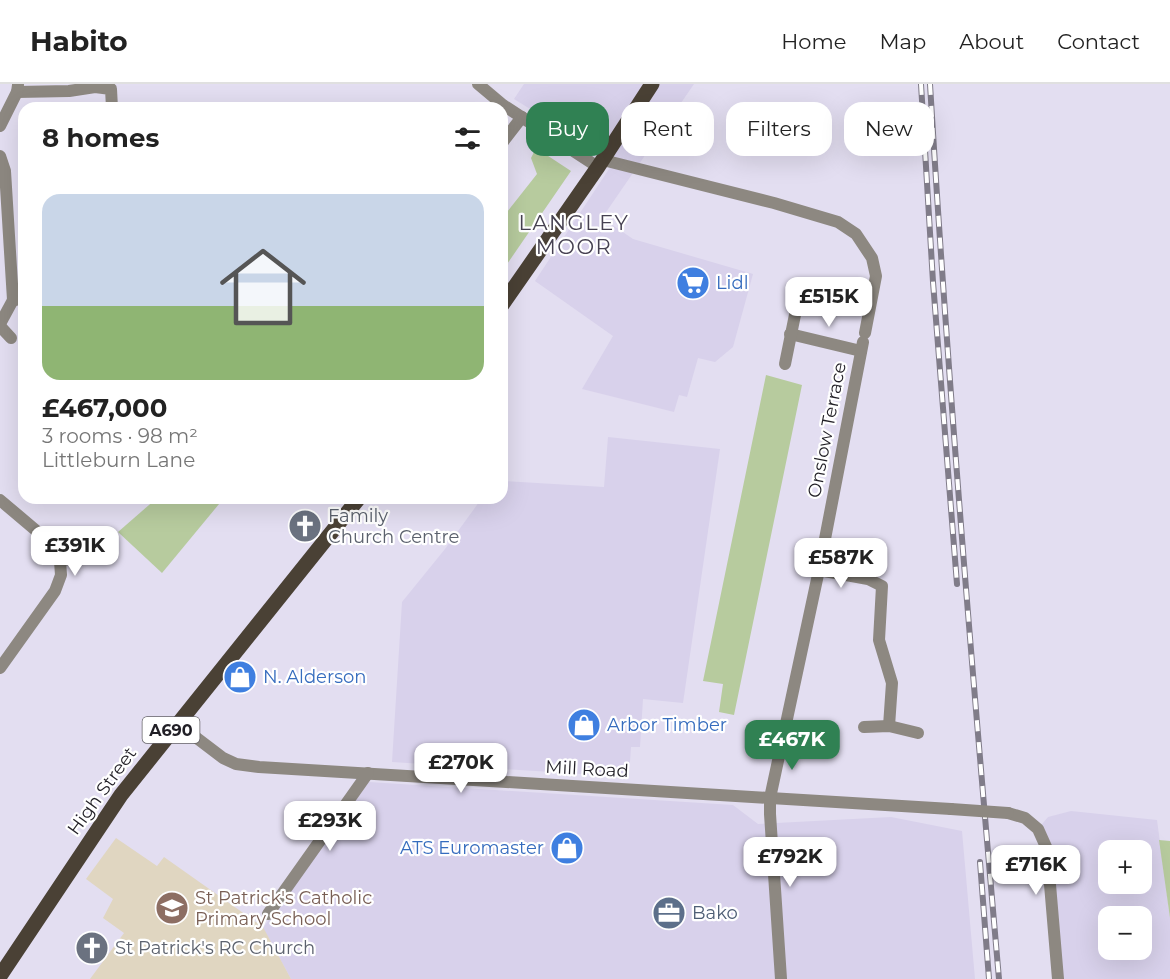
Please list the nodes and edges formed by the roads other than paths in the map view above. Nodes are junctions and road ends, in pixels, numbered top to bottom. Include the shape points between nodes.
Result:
1 (478, 84) edge
2 (652, 84) edge
3 (18, 88) edge
4 (112, 102) edge
5 (499, 102) edge
6 (508, 108) edge
7 (522, 117) junction
8 (0, 126) edge
9 (508, 135) edge
10 (0, 156) edge
11 (601, 163) junction
12 (508, 296) edge
13 (18, 300) edge
14 (797, 305) dead end
15 (0, 325) edge
16 (790, 334) junction
17 (11, 338) dead end
18 (863, 342) junction
19 (785, 364) dead end
20 (0, 500) edge
21 (355, 504) edge
22 (86, 554) dead end
23 (60, 561) junction
24 (819, 570) junction
25 (0, 668) edge
26 (177, 723) junction
27 (889, 726) junction
28 (864, 727) dead end
29 (918, 733) dead end
30 (368, 773) junction
31 (770, 798) junction
32 (268, 914) dead end
33 (0, 976) edge
34 (781, 979) edge
35 (1058, 979) edge

1 - 5 street, Onslow Terrace
2 - 11 main road
3 - 4 street via 111,89
3 - 8 street
6 - 7 street, Onslow Terrace
7 - 9 street
7 - 11 street, Onslow Terrace
10 - 13 street via 5,171
11 - 12 main road
11 - 18 street, Onslow Terrace via 774,203 838,222 856,234 872,258 876,276
13 - 15 street
14 - 16 street
15 - 17 street
16 - 18 street
16 - 19 street
18 - 24 street, Onslow Terrace
20 - 23 street via 52,544
21 - 26 main road, High Street / A690
22 - 23 street
23 - 25 street via 61,575 55,591
24 - 27 street via 868,579 882,586 879,640 892,682
24 - 31 street, Onslow Terrace
26 - 30 street, Mill Road via 236,764
26 - 33 main road, High Street / A690 via 121,795
27 - 28 street
27 - 29 street
30 - 31 street, Mill Road
30 - 32 street
31 - 34 street, Onslow Terrace
31 - 35 street, Mill Road, bridge via 1008,813 1025,818 1038,829 1047,849

